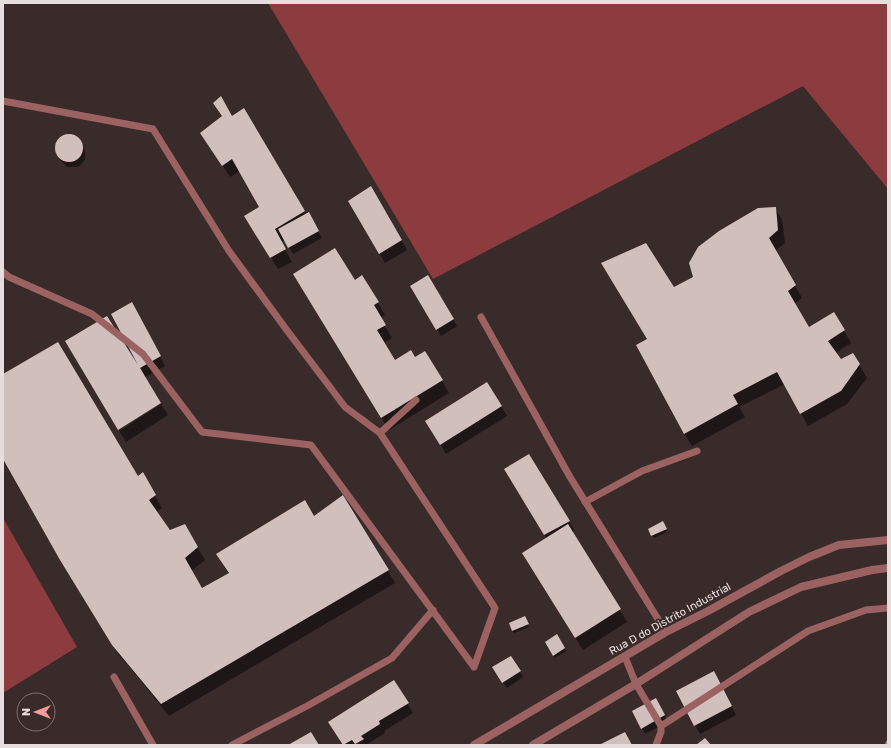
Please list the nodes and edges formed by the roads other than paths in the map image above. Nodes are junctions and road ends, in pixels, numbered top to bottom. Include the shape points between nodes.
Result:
1 (3, 101) edge
2 (3, 272) edge
3 (481, 317) dead end
4 (416, 400) dead end
5 (380, 433) junction
6 (696, 452) dead end
7 (585, 502) junction
8 (888, 540) edge
9 (888, 568) edge
10 (888, 608) edge
11 (433, 610) junction
12 (666, 632) junction
13 (625, 657) junction
14 (114, 677) dead end
15 (636, 684) junction
16 (661, 726) junction
17 (153, 745) edge
18 (232, 745) edge
19 (474, 745) edge
20 (533, 745) edge
21 (656, 745) edge

1 - 5 lane via 153,129 229,251 286,329 345,406
2 - 11 lane via 92,314 143,354 202,432 312,444
3 - 7 lane
4 - 5 lane
5 - 11 lane via 495,608 474,667
6 - 7 lane via 642,471
7 - 12 lane
8 - 12 street, Rua D do Distrito Industrial via 840,545 809,557
9 - 15 street via 801,587 749,612
10 - 16 lane via 866,610 808,631
11 - 18 lane via 392,658
12 - 13 street, Rua D do Distrito Industrial
13 - 15 lane
13 - 19 street, Rua D do Distrito Industrial
14 - 17 lane
15 - 16 lane
15 - 20 street
16 - 21 lane

